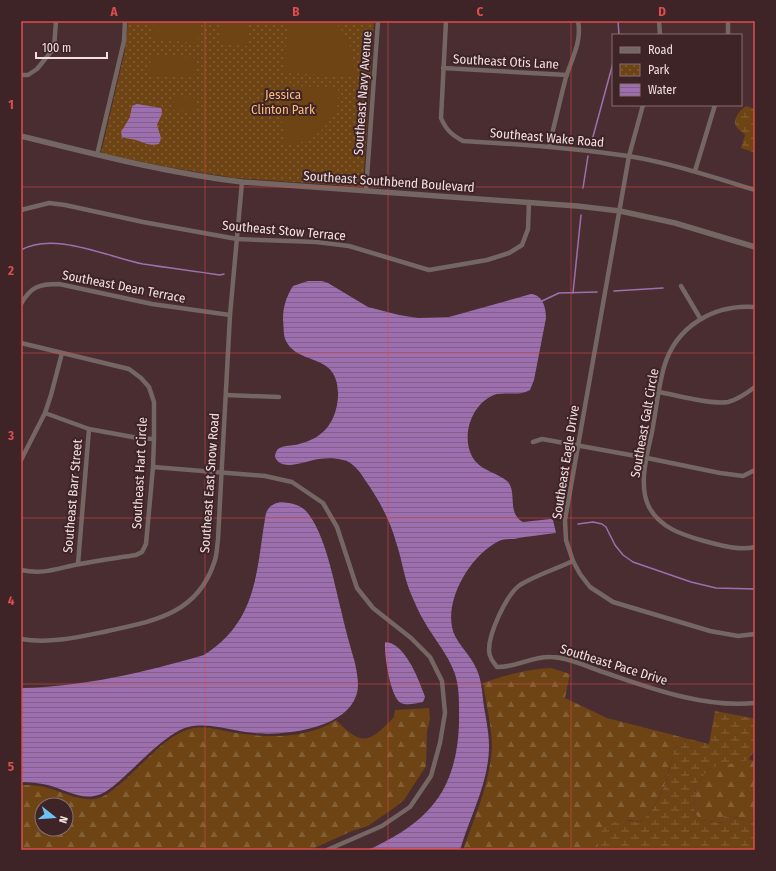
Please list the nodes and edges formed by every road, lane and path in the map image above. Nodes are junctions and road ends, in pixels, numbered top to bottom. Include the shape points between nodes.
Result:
1 (56, 21) edge
2 (125, 21) edge
3 (378, 21) edge
4 (446, 21) edge
5 (578, 21) edge
6 (659, 21) edge
7 (728, 21) edge
8 (660, 34) edge
9 (728, 34) edge
10 (443, 68) junction
11 (21, 75) edge
12 (567, 75) junction
13 (643, 106) edge
14 (715, 106) edge
15 (21, 136) edge
16 (549, 146) junction
17 (97, 155) junction
18 (629, 156) junction
19 (695, 171) junction
20 (242, 182) junction
21 (755, 190) edge
22 (366, 191) junction
23 (529, 202) junction
24 (21, 210) edge
25 (620, 211) junction
26 (237, 239) junction
27 (755, 247) edge
28 (681, 286) dead end
29 (21, 304) edge
30 (755, 307) edge
31 (230, 315) junction
32 (700, 318) junction
33 (21, 343) edge
34 (62, 353) junction
35 (755, 387) edge
36 (659, 392) junction
37 (226, 395) junction
38 (279, 397) dead end
39 (45, 413) junction
40 (89, 429) junction
41 (154, 439) junction
42 (533, 442) dead end
43 (578, 446) junction
44 (647, 458) junction
45 (21, 460) edge
46 (153, 467) junction
47 (755, 470) edge
48 (222, 473) junction
49 (755, 547) edge
50 (573, 561) junction
51 (78, 564) junction
52 (21, 570) edge
53 (755, 634) edge
54 (21, 639) edge
55 (755, 703) edge
56 (327, 850) edge

1 - 11 street via 54,48 38,69 28,75
2 - 17 street via 124,41
3 - 22 street, Southeast Navy Avenue
4 - 10 street, Southeast Wake Road
5 - 12 street via 578,42
6 - 8 street
7 - 9 street
10 - 12 street, Southeast Otis Lane
10 - 16 street, Southeast Wake Road via 441,118 446,129 454,137 463,142
12 - 16 street
13 - 18 street, Southeast Eagle Drive
14 - 19 street
15 - 17 street, Southeast Southbend Boulevard
16 - 18 street, Southeast Wake Road
17 - 20 street, Southeast Southbend Boulevard via 203,177
18 - 19 street, Southeast Wake Road
18 - 25 street, Southeast Eagle Drive
19 - 21 street, Southeast Wake Road
20 - 22 street, Southeast Southbend Boulevard
20 - 26 street, Southeast East Snow Road
22 - 23 street, Southeast Southbend Boulevard
23 - 25 street, Southeast Southbend Boulevard
23 - 26 street, Southeast Stow Terrace via 528,229 522,245 509,253 487,260 429,270 349,246
24 - 26 street, Southeast Stow Terrace via 49,203 65,205
25 - 27 street, Southeast Southbend Boulevard via 675,223
25 - 43 street, Southeast Eagle Drive
26 - 31 street, Southeast East Snow Road
28 - 32 street
29 - 31 street, Southeast Dean Terrace via 33,288 44,284 59,284 152,304
30 - 32 street, Southeast Galt Circle via 730,308
31 - 37 street, Southeast East Snow Road
32 - 36 street, Southeast Galt Circle via 686,330 674,346 664,366
33 - 34 street, Southeast Hart Circle
34 - 39 street
34 - 41 street, Southeast Hart Circle via 129,369 141,378 149,387 154,402
35 - 36 street via 728,402
36 - 44 street, Southeast Galt Circle
37 - 38 street
37 - 48 street, Southeast East Snow Road
39 - 40 street
39 - 45 street
40 - 41 street
40 - 51 street, Southeast Barr Street
41 - 46 street, Southeast Hart Circle
42 - 43 street via 542,439
43 - 44 street
43 - 50 street, Southeast Eagle Drive via 565,520 566,540
44 - 47 street via 743,476
44 - 49 street, Southeast Galt Circle via 644,482 646,497 649,507 666,526 677,532 725,546
46 - 48 street
46 - 51 street, Southeast Hart Circle via 146,544 142,552
48 - 54 street, Southeast East Snow Road via 215,562 200,590 184,606 143,624 68,640 36,642
48 - 56 street via 266,476 292,482 323,503 337,527 357,588 373,608 430,656 442,681 445,713 440,743 431,776 410,807 382,826
50 - 53 street, Southeast Eagle Drive via 590,587 613,602 710,631 738,636
50 - 55 street, Southeast Pace Drive via 519,586 509,596 490,640 489,652 497,667 551,657 650,688 702,700
51 - 52 street, Southeast Hart Circle via 33,573

